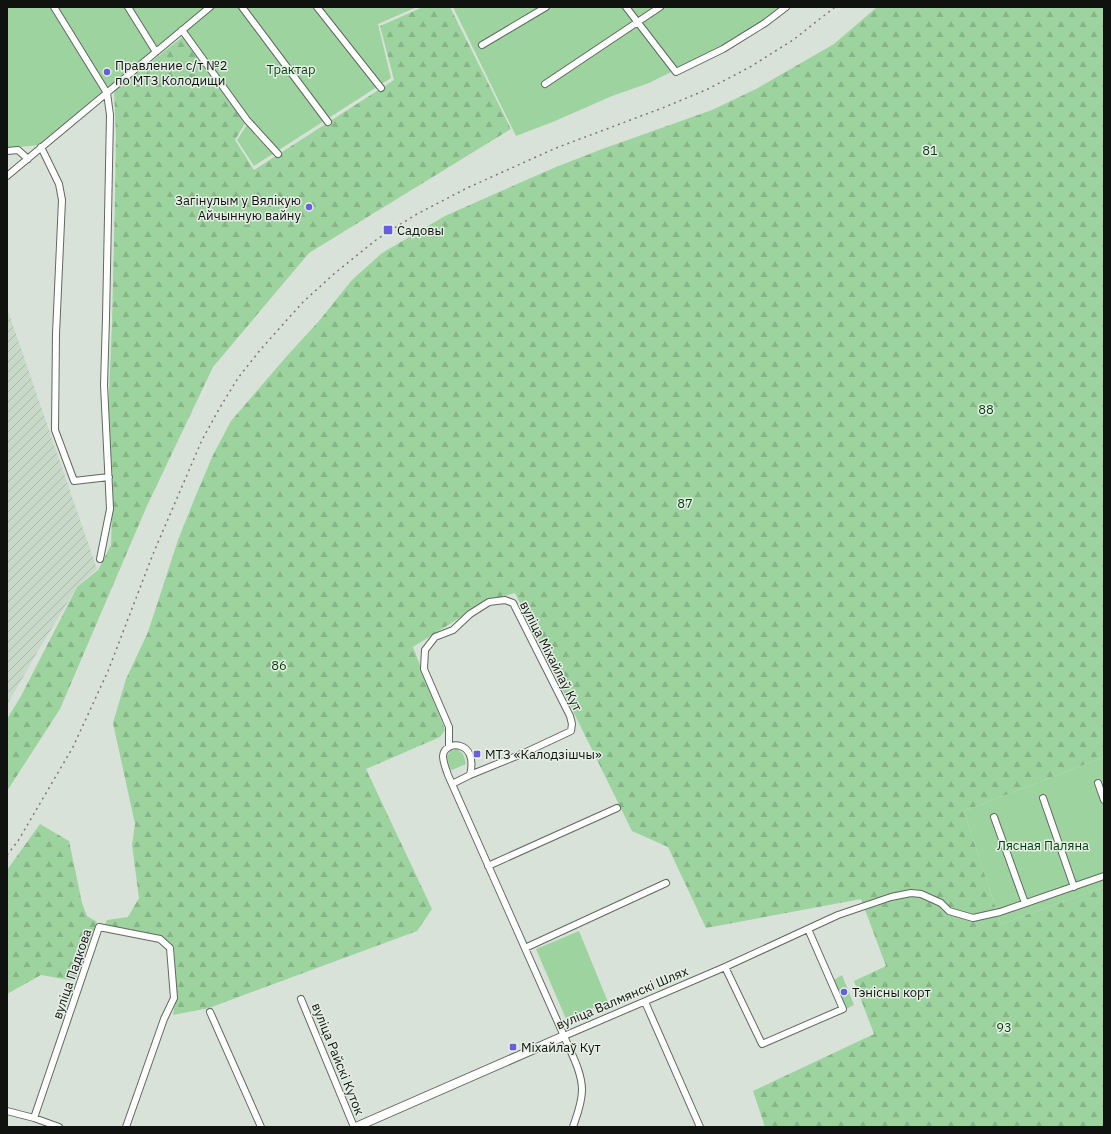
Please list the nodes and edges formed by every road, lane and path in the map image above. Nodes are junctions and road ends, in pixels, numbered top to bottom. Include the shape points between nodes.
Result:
1 (54, 7) edge
2 (128, 7) edge
3 (242, 7) edge
4 (317, 7) edge
5 (546, 7) edge
6 (626, 7) edge
7 (660, 7) edge
8 (786, 7) edge
9 (207, 8) edge
10 (636, 22) junction
11 (182, 30) junction
12 (482, 46) dead end
13 (156, 52) junction
14 (545, 84) dead end
15 (381, 88) dead end
16 (107, 93) junction
17 (328, 122) dead end
18 (41, 147) junction
19 (7, 151) edge
20 (278, 154) dead end
21 (28, 159) junction
22 (7, 176) edge
23 (109, 477) junction
24 (100, 559) dead end
25 (450, 747) junction
26 (470, 775) junction
27 (1098, 783) dead end
28 (452, 784) junction
29 (1043, 798) dead end
30 (1104, 800) edge
31 (617, 808) dead end
32 (994, 816) dead end
33 (488, 866) junction
34 (1104, 876) edge
35 (666, 883) dead end
36 (1074, 887) junction
37 (1025, 903) junction
38 (808, 929) junction
39 (525, 948) junction
40 (725, 967) junction
41 (301, 999) dead end
42 (645, 1002) junction
43 (210, 1012) dead end
44 (564, 1036) junction
45 (7, 1111) edge
46 (34, 1118) junction
47 (59, 1127) edge
48 (126, 1127) edge
49 (261, 1127) edge
50 (355, 1127) edge
51 (573, 1127) edge
52 (700, 1127) edge

1 - 16 street
2 - 13 street
3 - 17 street
4 - 15 street
5 - 12 street
6 - 10 street
7 - 10 street
8 - 10 street via 723,49 676,72
9 - 11 street
10 - 14 street
11 - 13 street
11 - 20 street via 247,120
13 - 16 street
16 - 18 street
16 - 23 street via 110,115 104,385
18 - 21 street
18 - 23 street via 59,184 62,200 55,430 74,481
19 - 21 street via 18,150
21 - 22 street
23 - 24 street via 110,509
25 - 26 street via 461,746 470,754
25 - 26 street, вуліца Міхайлаў Кут via 449,727 424,669 425,650 435,637 452,630 488,602 505,600 513,603 570,716 571,731
25 - 28 street, вуліца Міхайлаў Кут via 445,750 443,759
26 - 28 street
27 - 30 street
28 - 33 street, вуліца Міхайлаў Кут
29 - 36 street
31 - 33 street
32 - 37 street
33 - 39 street, вуліца Міхайлаў Кут
34 - 36 street, вуліца Валмянскі Шлях
35 - 39 street
36 - 37 street, вуліца Валмянскі Шлях
37 - 38 street, вуліца Валмянскі Шлях via 972,918 949,911 941,903 921,894 911,893 877,901
38 - 40 street, вуліца Валмянскі Шлях
38 - 40 street via 843,1009 762,1044
39 - 44 street, вуліца Міхайлаў Кут
40 - 42 street, вуліца Валмянскі Шлях
41 - 50 street, вуліца Райскі Куток
42 - 44 street, вуліца Валмянскі Шлях
42 - 52 street
43 - 49 street
44 - 50 street, вуліца Валмянскі Шлях
44 - 51 street, вуліца Міхайлаў Кут via 581,1079 580,1106
45 - 46 street
46 - 47 street
46 - 48 street, вуліца Падкова via 99,927 160,939 170,948 174,998 164,1019

